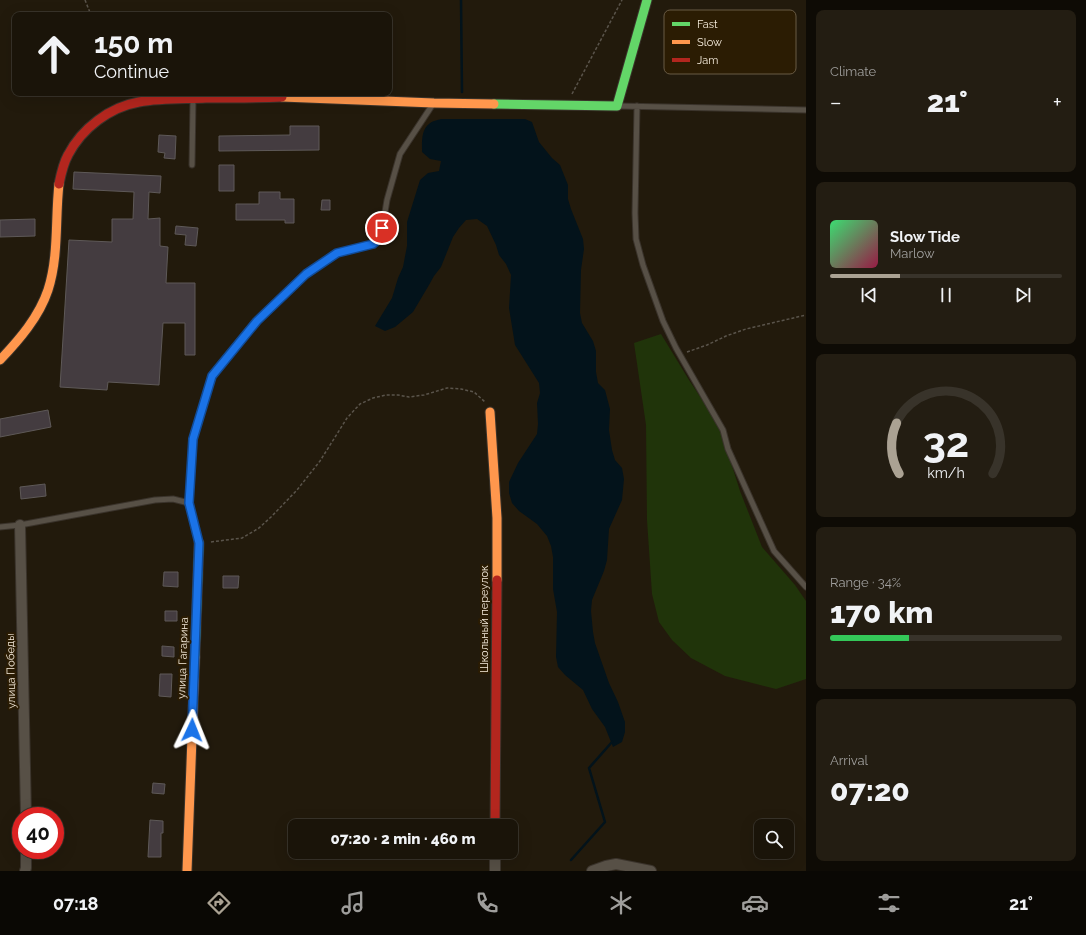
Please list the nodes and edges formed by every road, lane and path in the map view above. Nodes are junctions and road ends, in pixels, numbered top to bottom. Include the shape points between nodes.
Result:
1 (85, 0) edge
2 (622, 0) edge
3 (646, 0) edge
4 (90, 12) edge
5 (268, 96) edge
6 (311, 96) edge
7 (193, 99) junction
8 (434, 103) junction
9 (566, 105) junction
10 (617, 106) junction
11 (636, 106) junction
12 (806, 110) edge
13 (192, 165) dead end
14 (806, 315) edge
15 (679, 353) junction
16 (0, 360) edge
17 (490, 412) joint
18 (189, 503) junction
19 (20, 525) junction
20 (0, 526) edge
21 (199, 543) junction
22 (806, 587) edge
23 (26, 807) edge
24 (495, 819) edge
25 (26, 859) edge
26 (495, 859) edge
27 (25, 871) edge
28 (187, 871) edge
29 (495, 871) edge
30 (592, 871) edge
31 (650, 871) edge

1 - 4 path
2 - 9 path
3 - 10 street
5 - 7 street
6 - 8 street
7 - 13 lane
7 - 16 street via 134,103 99,118 77,140 66,157 61,173 55,247 48,290 29,326
8 - 9 street
8 - 18 lane via 400,154 378,241 337,253 306,274 257,321 212,376 193,439
9 - 10 street
10 - 11 lane
11 - 12 lane
11 - 15 lane via 636,239 663,320
14 - 15 path via 746,329 686,353
15 - 22 lane via 723,430 728,450 774,551
17 - 21 path via 484,401 474,392 461,389 447,388 409,397 386,395 373,398 360,404 347,418 320,461 297,490 259,528 242,538
17 - 24 street, Школьный переулок via 497,518
18 - 19 lane via 173,499 155,500
18 - 21 lane
19 - 20 lane
19 - 23 street, улица Победы
21 - 28 street, улица Гагарина
25 - 27 street
26 - 29 street
30 - 31 street via 616,864

